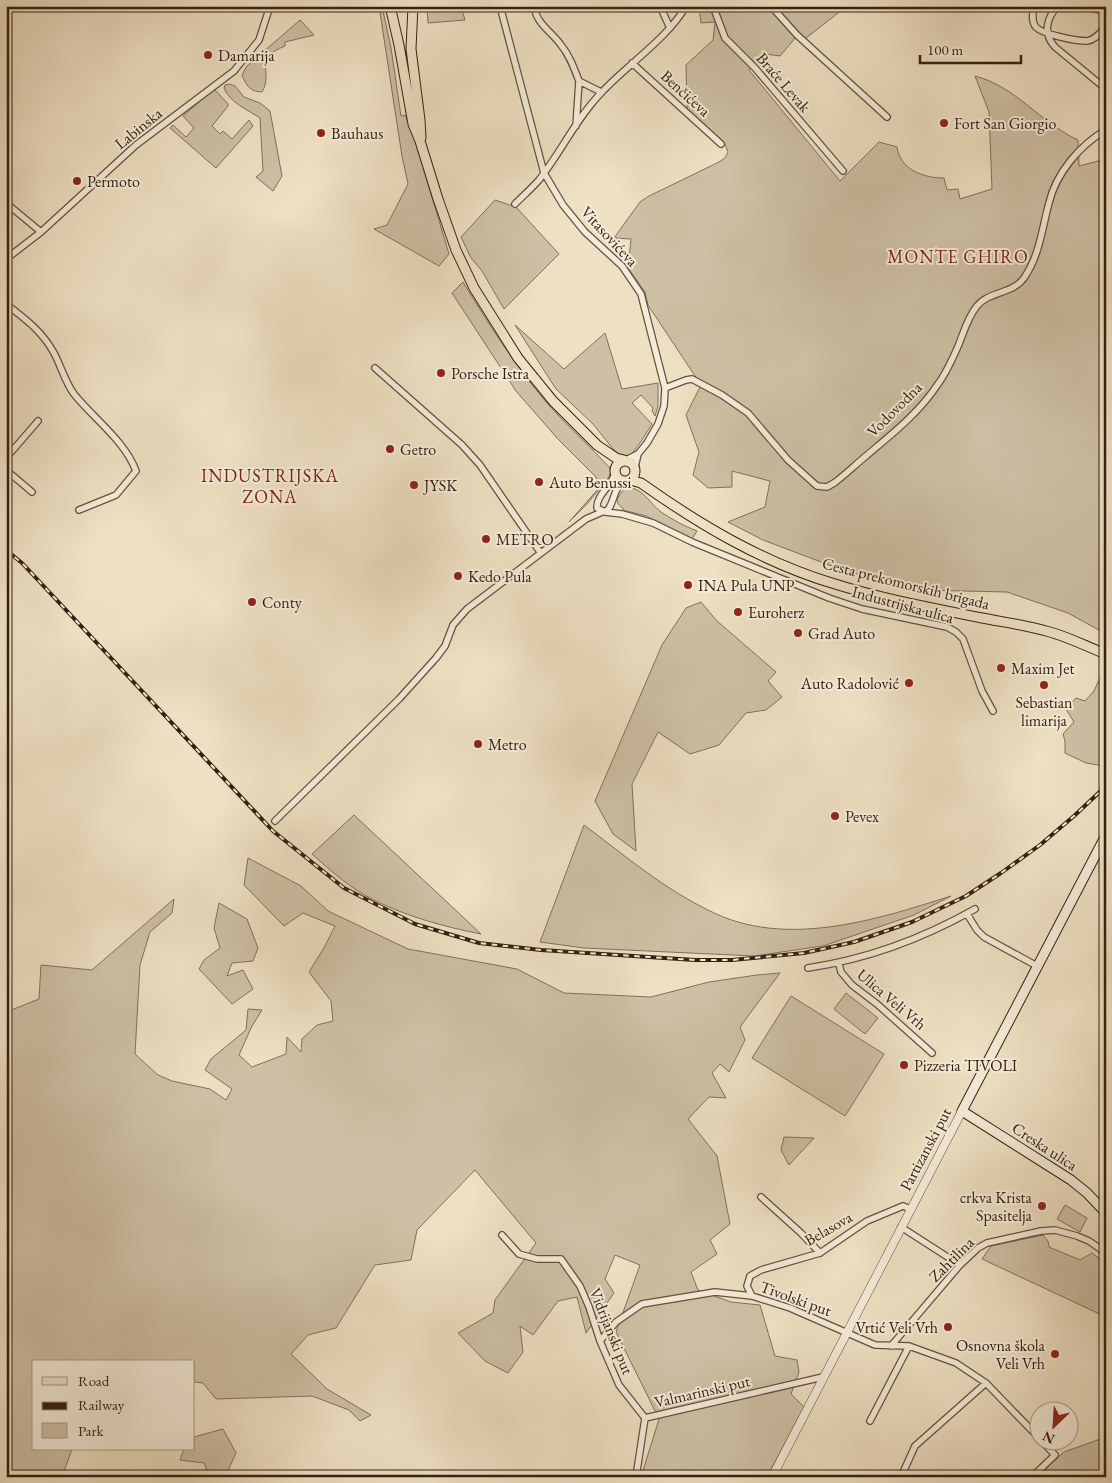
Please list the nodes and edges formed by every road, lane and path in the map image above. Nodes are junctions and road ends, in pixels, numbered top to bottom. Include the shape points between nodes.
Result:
1 (270, 6) edge
2 (390, 6) edge
3 (413, 6) edge
4 (500, 6) edge
5 (535, 6) edge
6 (660, 6) edge
7 (686, 6) edge
8 (713, 6) edge
9 (771, 6) edge
10 (1034, 6) edge
11 (1058, 6) edge
12 (1078, 6) edge
13 (1106, 11) edge
14 (1106, 27) edge
15 (670, 28) junction
16 (1048, 34) junction
17 (632, 63) junction
18 (579, 81) junction
19 (1106, 89) edge
20 (601, 92) junction
21 (887, 117) dead end
22 (576, 126) junction
23 (1106, 130) edge
24 (420, 141) junction
25 (722, 144) dead end
26 (843, 171) dead end
27 (544, 173) junction
28 (6, 203) edge
29 (515, 204) dead end
30 (41, 232) junction
31 (6, 259) edge
32 (6, 304) edge
33 (374, 368) dead end
34 (666, 388) junction
35 (38, 421) dead end
36 (596, 445) junction
37 (638, 454) junction
38 (6, 458) edge
39 (625, 460) junction
40 (635, 469) junction
41 (6, 470) edge
42 (615, 471) junction
43 (628, 481) junction
44 (641, 482) junction
45 (32, 492) dead end
46 (597, 503) junction
47 (611, 506) junction
48 (79, 510) dead end
49 (604, 512) junction
50 (622, 514) junction
51 (586, 519) junction
52 (540, 552) junction
53 (1106, 655) edge
54 (992, 711) dead end
55 (276, 821) dead end
56 (1106, 835) edge
57 (975, 909) dead end
58 (967, 914) junction
59 (839, 964) junction
60 (1037, 966) junction
61 (808, 968) dead end
62 (932, 1053) dead end
63 (962, 1111) junction
64 (761, 1197) dead end
65 (911, 1209) junction
66 (1106, 1213) edge
67 (902, 1227) junction
68 (502, 1235) dead end
69 (820, 1253) junction
70 (1106, 1253) edge
71 (960, 1265) junction
72 (752, 1296) junction
73 (846, 1333) junction
74 (600, 1341) junction
75 (891, 1346) junction
76 (909, 1346) junction
77 (823, 1377) junction
78 (986, 1383) junction
79 (646, 1418) junction
80 (870, 1421) dead end
81 (1030, 1429) edge
82 (1049, 1450) edge
83 (636, 1477) edge
84 (772, 1477) edge
85 (901, 1477) edge
86 (1032, 1477) edge

1 - 30 street, Labinska via 259,40 234,71 136,145
2 - 24 main road via 413,124
3 - 24 main road via 411,49
4 - 27 street, Vitasovićeva
5 - 18 street via 534,12 561,44
6 - 15 street
7 - 15 street
8 - 26 street, Braće Levak via 726,38
9 - 21 street via 797,35
10 - 16 street via 1033,23
11 - 16 street via 1049,18
12 - 13 street
14 - 16 street via 1097,37 1088,40
15 - 17 street
16 - 19 street via 1055,47
17 - 20 street
17 - 25 street, Benčićeva
18 - 20 street
18 - 22 street
20 - 22 street
22 - 27 street
23 - 34 street, Vodovodna via 1075,154 1054,188 1036,256 1024,278 1019,284 985,298 976,307 950,364 923,404 834,483 826,487 817,486 788,460 748,413 722,395 692,379
24 - 36 main road via 456,250 474,288 518,358 553,401
27 - 29 street
27 - 34 street, Vitasovićeva via 563,205 585,232 622,266 641,294
28 - 30 street
30 - 31 street, Labinska
32 - 48 street via 38,329 54,352 72,392 118,440 134,464 136,471 116,495
33 - 52 street via 462,445 480,465
34 - 37 street, Vitasovićeva via 658,424
35 - 38 street
36 - 39 main road
36 - 42 main road
37 - 39 street, Vitasovićeva
37 - 40 street, Vitasovićeva
39 - 40 main road
39 - 42 main road
40 - 43 main road via 634,476
40 - 44 main road
41 - 45 street
42 - 43 main road via 619,479
42 - 46 street
43 - 44 main road, Cesta prekomorskih brigada
43 - 47 street via 614,493
44 - 53 main road, Cesta prekomorskih brigada via 701,524 792,569 834,584 908,603 1044,630
46 - 49 street via 597,508
46 - 51 street
47 - 49 street
47 - 50 street, Industrijska ulica
49 - 50 street, Industrijska ulica
49 - 51 street
50 - 54 street, Industrijska ulica via 653,523 829,598 862,609 947,627 963,639
51 - 52 street
52 - 55 street via 467,608 453,625 441,652
56 - 60 main road, Partizanski put
57 - 58 street
58 - 59 street via 900,945
58 - 60 street via 984,937
59 - 61 street
59 - 62 street, Ulica Veli Vrh via 841,972 852,985
60 - 63 main road, Partizanski put
63 - 65 street, Partizanski put
63 - 66 main road, Creska ulica via 1071,1180
64 - 69 street
65 - 67 street, Partizanski put
65 - 69 street, Belasova via 903,1206 867,1221
67 - 71 street
67 - 73 street, Partizanski put
68 - 74 street, Vidrijanski put via 519,1254 537,1259 561,1259 590,1307
69 - 72 street, Belasova via 750,1276 748,1286
70 - 71 street, Zahtilina via 1077,1236 1049,1229 987,1243
71 - 75 street, Zahtilina
72 - 73 street, Tivolski put via 790,1308
72 - 74 street, Tivolski put via 715,1292 642,1304 616,1322
73 - 75 street, Tivolski put via 874,1345
73 - 77 street, Partizanski put
74 - 79 street, Vidrijanski put via 619,1385
75 - 76 street, Tivolski put
76 - 78 street, Tivolski put via 956,1363
76 - 80 street
77 - 79 street, Valmarinski put
77 - 84 street, Partizanski put
78 - 81 street, Tivolski put
78 - 85 street via 915,1446
79 - 83 street, Valmarinski put
82 - 86 street, Tivolski put via 1055,1456

